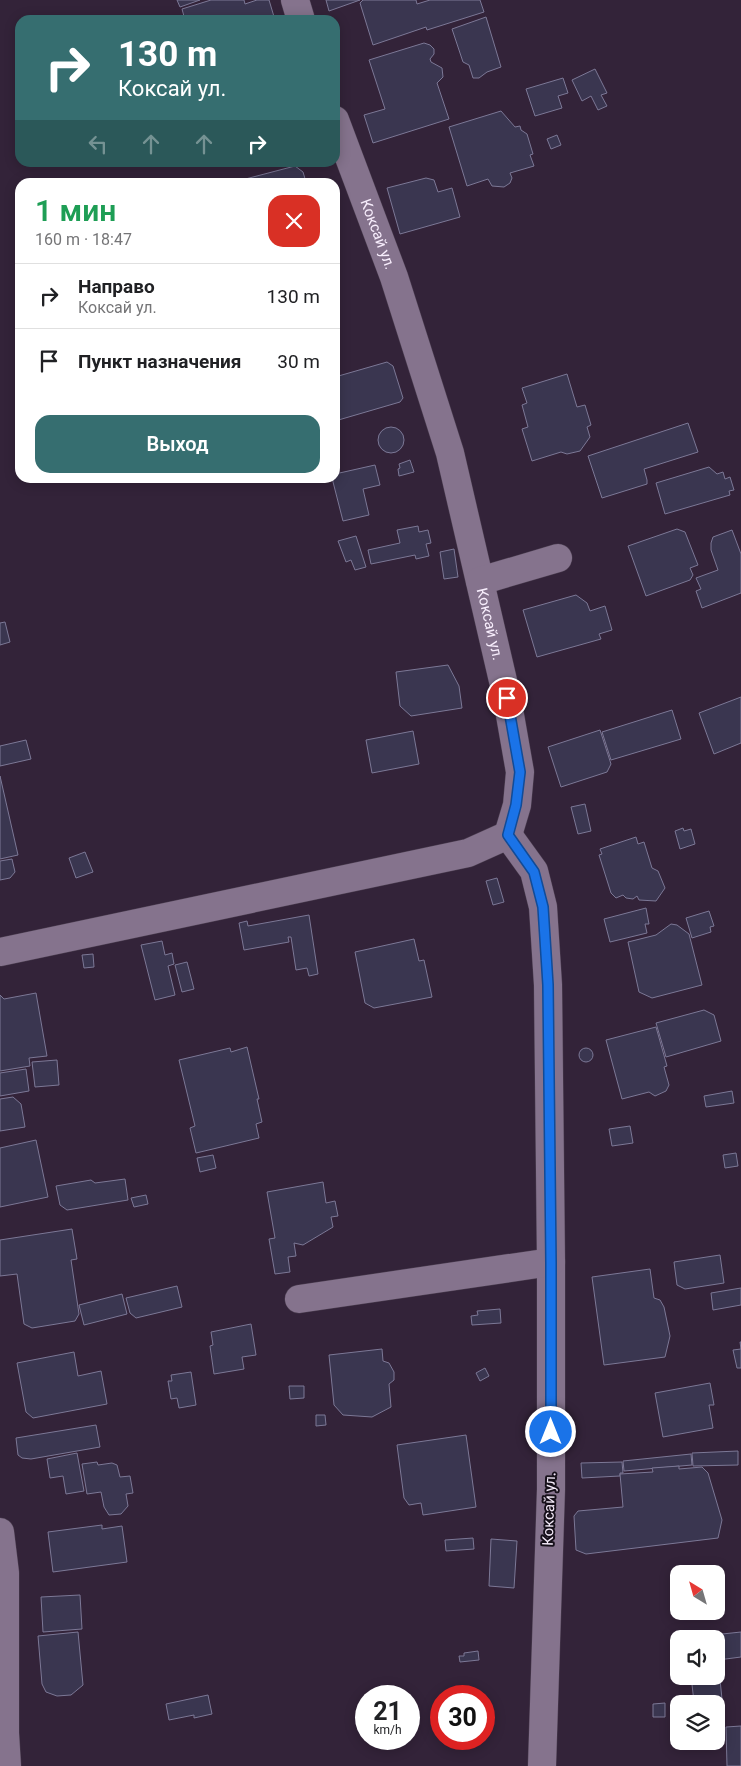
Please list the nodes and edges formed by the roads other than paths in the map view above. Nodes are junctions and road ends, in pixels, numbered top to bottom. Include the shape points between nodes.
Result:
1 (295, 0) edge
2 (300, 15) edge
3 (340, 133) edge
4 (558, 558) dead end
5 (480, 581) junction
6 (508, 835) junction
7 (0, 952) edge
8 (551, 1262) junction
9 (299, 1299) dead end
10 (0, 1532) edge
11 (7, 1766) edge
12 (542, 1766) edge

1 - 2 street
3 - 5 street, Коксай ул. via 394,277 447,444
4 - 5 street
5 - 6 street, Коксай ул. via 520,772
6 - 7 street via 468,853
6 - 8 street, Коксай ул. via 534,872 543,907 548,985
8 - 9 street
8 - 12 street, Коксай ул. via 551,1489
10 - 11 street via 5,1573

